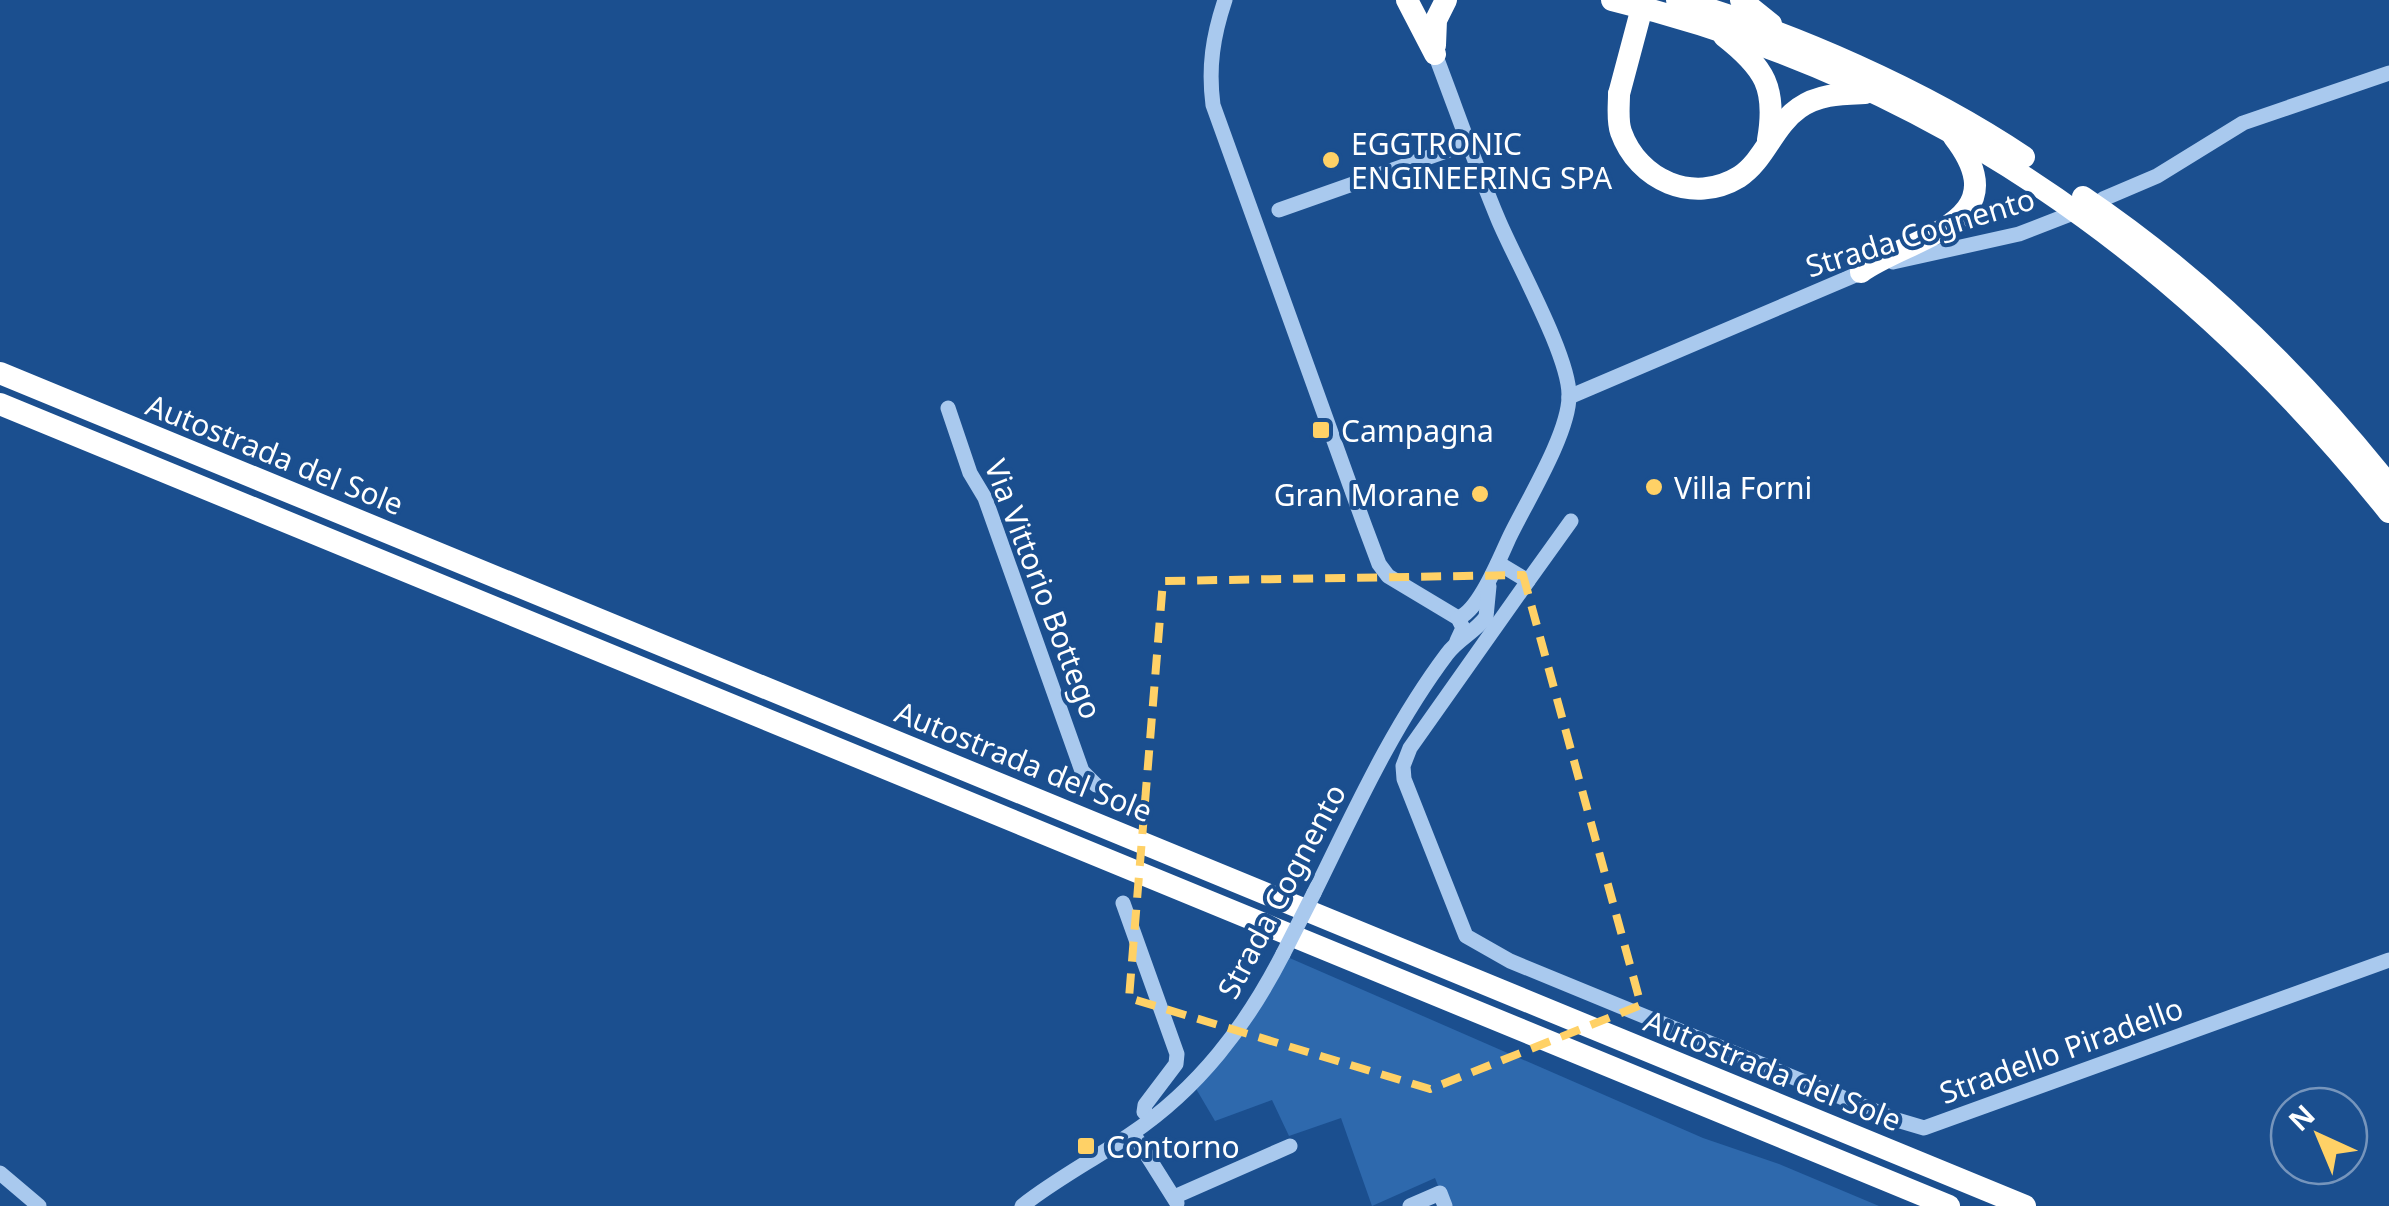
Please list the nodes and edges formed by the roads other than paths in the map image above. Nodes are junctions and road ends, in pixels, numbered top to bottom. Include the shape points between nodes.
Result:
1 (1225, 0) edge
2 (1407, 0) edge
3 (1446, 0) edge
4 (1612, 0) edge
5 (1644, 0) edge
6 (1677, 0) edge
7 (1741, 0) edge
8 (1713, 28) junction
9 (1790, 38) junction
10 (1435, 54) junction
11 (2389, 73) edge
12 (1875, 93) junction
13 (1952, 134) junction
14 (1469, 143) junction
15 (1767, 144) junction
16 (2103, 199) dead end
17 (1279, 210) dead end
18 (2068, 215) dead end
19 (1860, 272) junction
20 (0, 374) edge
21 (1570, 397) junction
22 (0, 404) edge
23 (948, 408) dead end
24 (2389, 486) edge
25 (2389, 512) edge
26 (1571, 521) dead end
27 (1495, 568) junction
28 (1528, 581) junction
29 (1460, 621) junction
30 (1457, 641) junction
31 (1096, 784) dead end
32 (1123, 903) dead end
33 (2389, 960) edge
34 (1151, 1119) junction
35 (1136, 1138) junction
36 (1290, 1146) dead end
37 (0, 1173) edge
38 (1042, 1200) edge
39 (1177, 1202) edge
40 (39, 1206) edge
41 (1022, 1206) edge
42 (1410, 1206) edge
43 (1445, 1206) edge
44 (1949, 1206) edge
45 (2025, 1206) edge

1 - 29 street via 1209,77 1214,104 1379,564
2 - 10 highway
3 - 10 highway via 1436,20
4 - 8 highway
5 - 15 highway, bridge via 1619,94 1619,128 1640,167 1672,186 1721,186 1752,166
6 - 9 highway
7 - 9 highway
8 - 12 highway
8 - 15 highway via 1766,80 1772,106
9 - 24 highway via 2000,142 2133,233 2302,384
10 - 14 street
11 - 16 street via 2243,122 2156,176
12 - 13 highway
12 - 15 highway via 1812,100
13 - 19 highway via 1974,178 1968,210 1948,229
13 - 25 highway via 2087,219 2174,286 2292,398
14 - 17 street
14 - 21 street
18 - 19 street, Strada Cognento via 2020,234
19 - 21 street, Strada Cognento
20 - 45 highway, Autostrada del Sole
21 - 27 street, Strada Cognento via 1563,426
22 - 44 highway, Autostrada del Sole
23 - 31 street, Via Vittorio Bottego via 1082,771
26 - 28 street
27 - 28 street
27 - 29 street, Strada Cognento
27 - 30 street, Strada Cognento via 1486,618
28 - 33 street, Stradello Piradello via 1403,766 1466,936 1510,960 1924,1128
29 - 30 street, Strada Cognento
30 - 34 street, Strada Cognento, bridge via 1372,778 1257,1005 1180,1096
32 - 34 street via 1177,1054 1144,1106
34 - 35 street, Strada Cognento
35 - 38 street, Strada Cognento
35 - 39 street
36 - 39 street
37 - 40 street
38 - 41 street, Strada Cognento
42 - 43 street via 1440,1194

